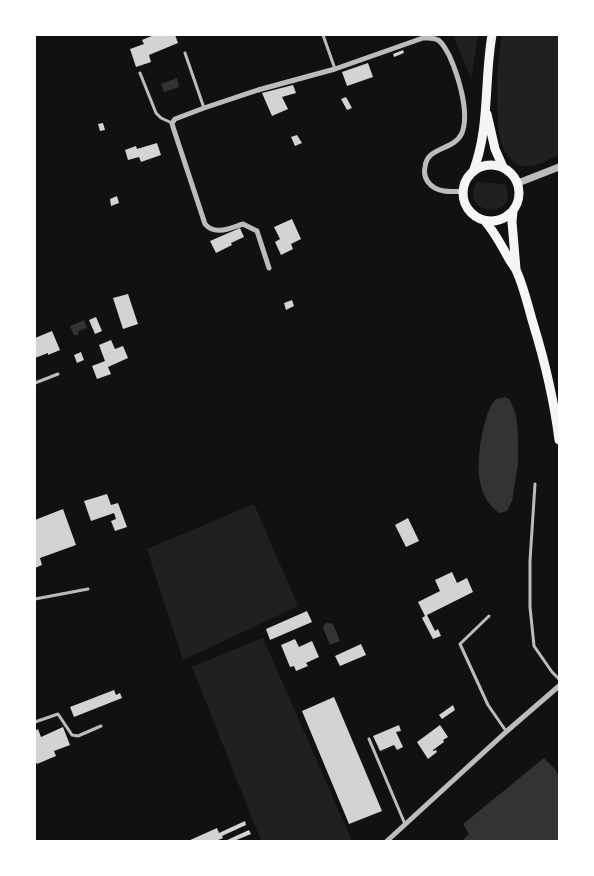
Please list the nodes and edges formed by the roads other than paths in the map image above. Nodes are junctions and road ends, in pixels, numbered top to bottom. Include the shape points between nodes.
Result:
1 (323, 35) edge
2 (492, 35) edge
3 (185, 53) dead end
4 (335, 69) junction
5 (140, 72) dead end
6 (204, 108) junction
7 (486, 109) junction
8 (172, 123) junction
9 (503, 167) junction
10 (559, 167) edge
11 (472, 172) junction
12 (518, 182) junction
13 (463, 191) junction
14 (513, 211) junction
15 (484, 220) junction
16 (269, 268) dead end
17 (516, 269) junction
18 (58, 374) dead end
19 (35, 383) edge
20 (559, 440) edge
21 (535, 484) dead end
22 (88, 589) dead end
23 (35, 599) edge
24 (490, 616) dead end
25 (559, 679) edge
26 (559, 686) edge
27 (35, 722) edge
28 (101, 726) dead end
29 (507, 732) junction
30 (369, 739) dead end
31 (405, 824) junction
32 (387, 841) edge

1 - 4 lane
2 - 7 main road
3 - 6 lane
4 - 6 street
4 - 13 street via 423,38 438,40 459,79 464,126 455,142 429,156 424,172 434,188
5 - 8 lane via 156,113
6 - 8 street
7 - 9 main road via 495,149
7 - 11 main road via 478,157
8 - 16 street via 209,230 218,231 244,224 256,231
9 - 11 main road via 489,165
9 - 12 main road
10 - 12 street
11 - 13 main road
12 - 14 main road via 520,192
13 - 15 main road via 469,211
14 - 15 main road via 501,219
14 - 17 main road
15 - 17 main road
17 - 20 main road via 545,365
18 - 19 lane
21 - 25 lane via 530,561 534,646
22 - 23 lane
24 - 29 lane via 460,644 488,705
26 - 29 street
27 - 28 lane via 58,714 72,735 78,736
29 - 31 street
30 - 31 lane
31 - 32 street

